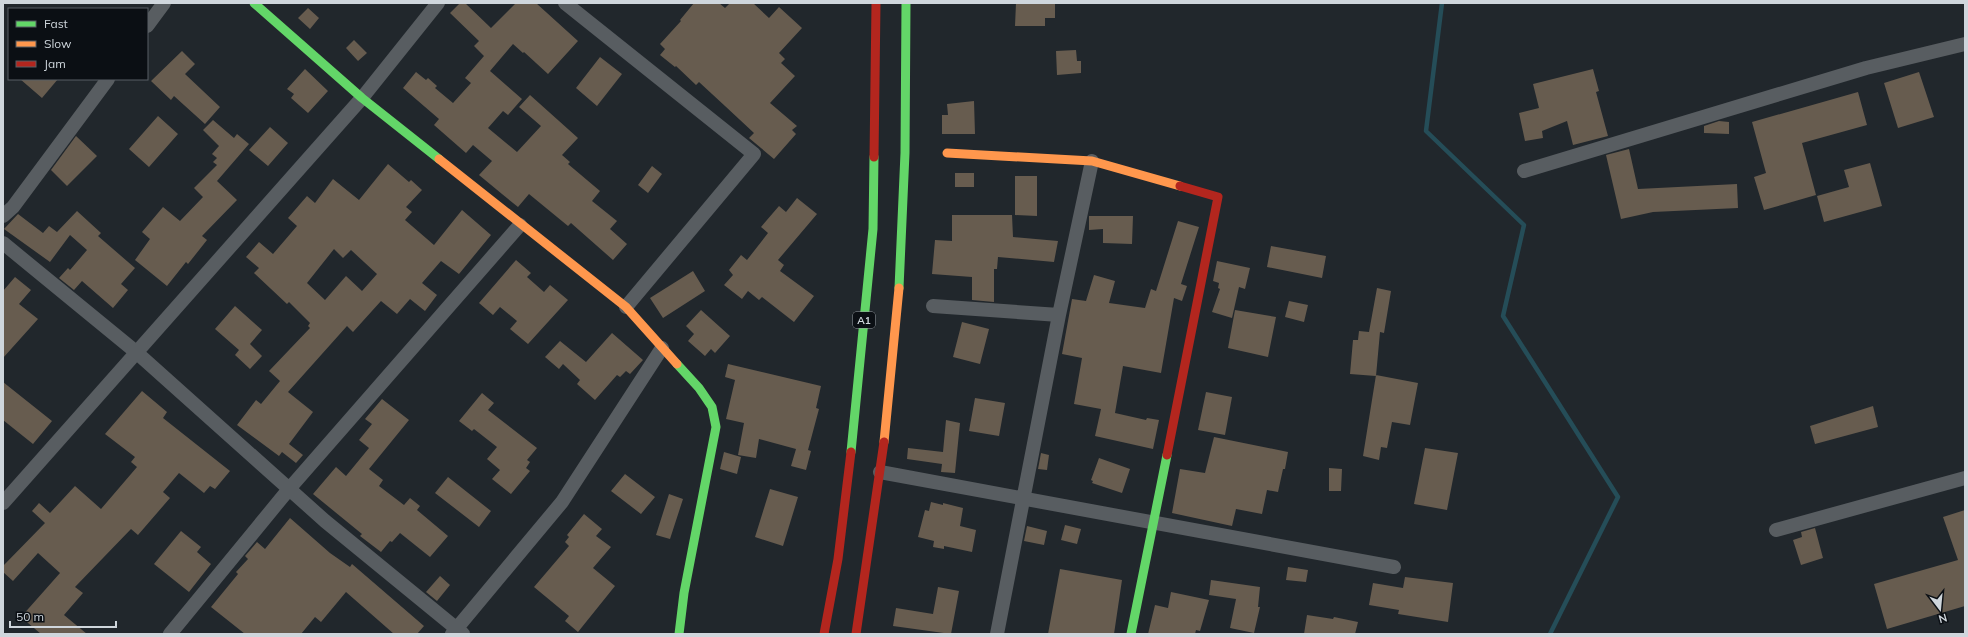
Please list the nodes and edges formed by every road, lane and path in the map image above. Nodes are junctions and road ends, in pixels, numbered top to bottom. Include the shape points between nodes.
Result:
1 (164, 3) edge
2 (254, 3) edge
3 (438, 3) edge
4 (565, 3) edge
5 (876, 3) edge
6 (906, 3) edge
7 (148, 25) edge
8 (1965, 44) edge
9 (107, 80) edge
10 (362, 98) junction
11 (947, 153) dead end
12 (1092, 160) junction
13 (1524, 171) dead end
14 (3, 216) edge
15 (520, 225) junction
16 (3, 243) edge
17 (933, 306) dead end
18 (626, 307) junction
19 (1059, 315) junction
20 (662, 348) junction
21 (136, 352) junction
22 (880, 472) junction
23 (1965, 478) edge
24 (289, 489) junction
25 (1024, 499) junction
26 (3, 503) edge
27 (1153, 523) junction
28 (1776, 530) dead end
29 (1394, 567) dead end
30 (457, 632) edge
31 (170, 634) edge
32 (679, 634) edge
33 (824, 634) edge
34 (856, 634) edge
35 (997, 634) edge
36 (1131, 634) edge

1 - 7 street
2 - 10 street
3 - 10 street
4 - 18 street via 754,154
5 - 33 street, A1 via 873,229 850,467 838,559
6 - 22 street via 906,154 899,295
8 - 13 street via 1866,68
9 - 14 street via 13,207
10 - 15 street
10 - 21 street
11 - 12 street
12 - 19 street
12 - 27 street via 1218,197
15 - 18 street
15 - 24 street
16 - 21 street
17 - 19 street
18 - 20 street
19 - 25 street
20 - 30 street via 562,502
20 - 32 street via 699,388 712,407 716,427 684,593
21 - 24 street
21 - 26 street
22 - 25 street
22 - 34 street
23 - 28 street
24 - 30 street
24 - 31 street
25 - 27 street
25 - 35 street
27 - 29 street
27 - 36 street

